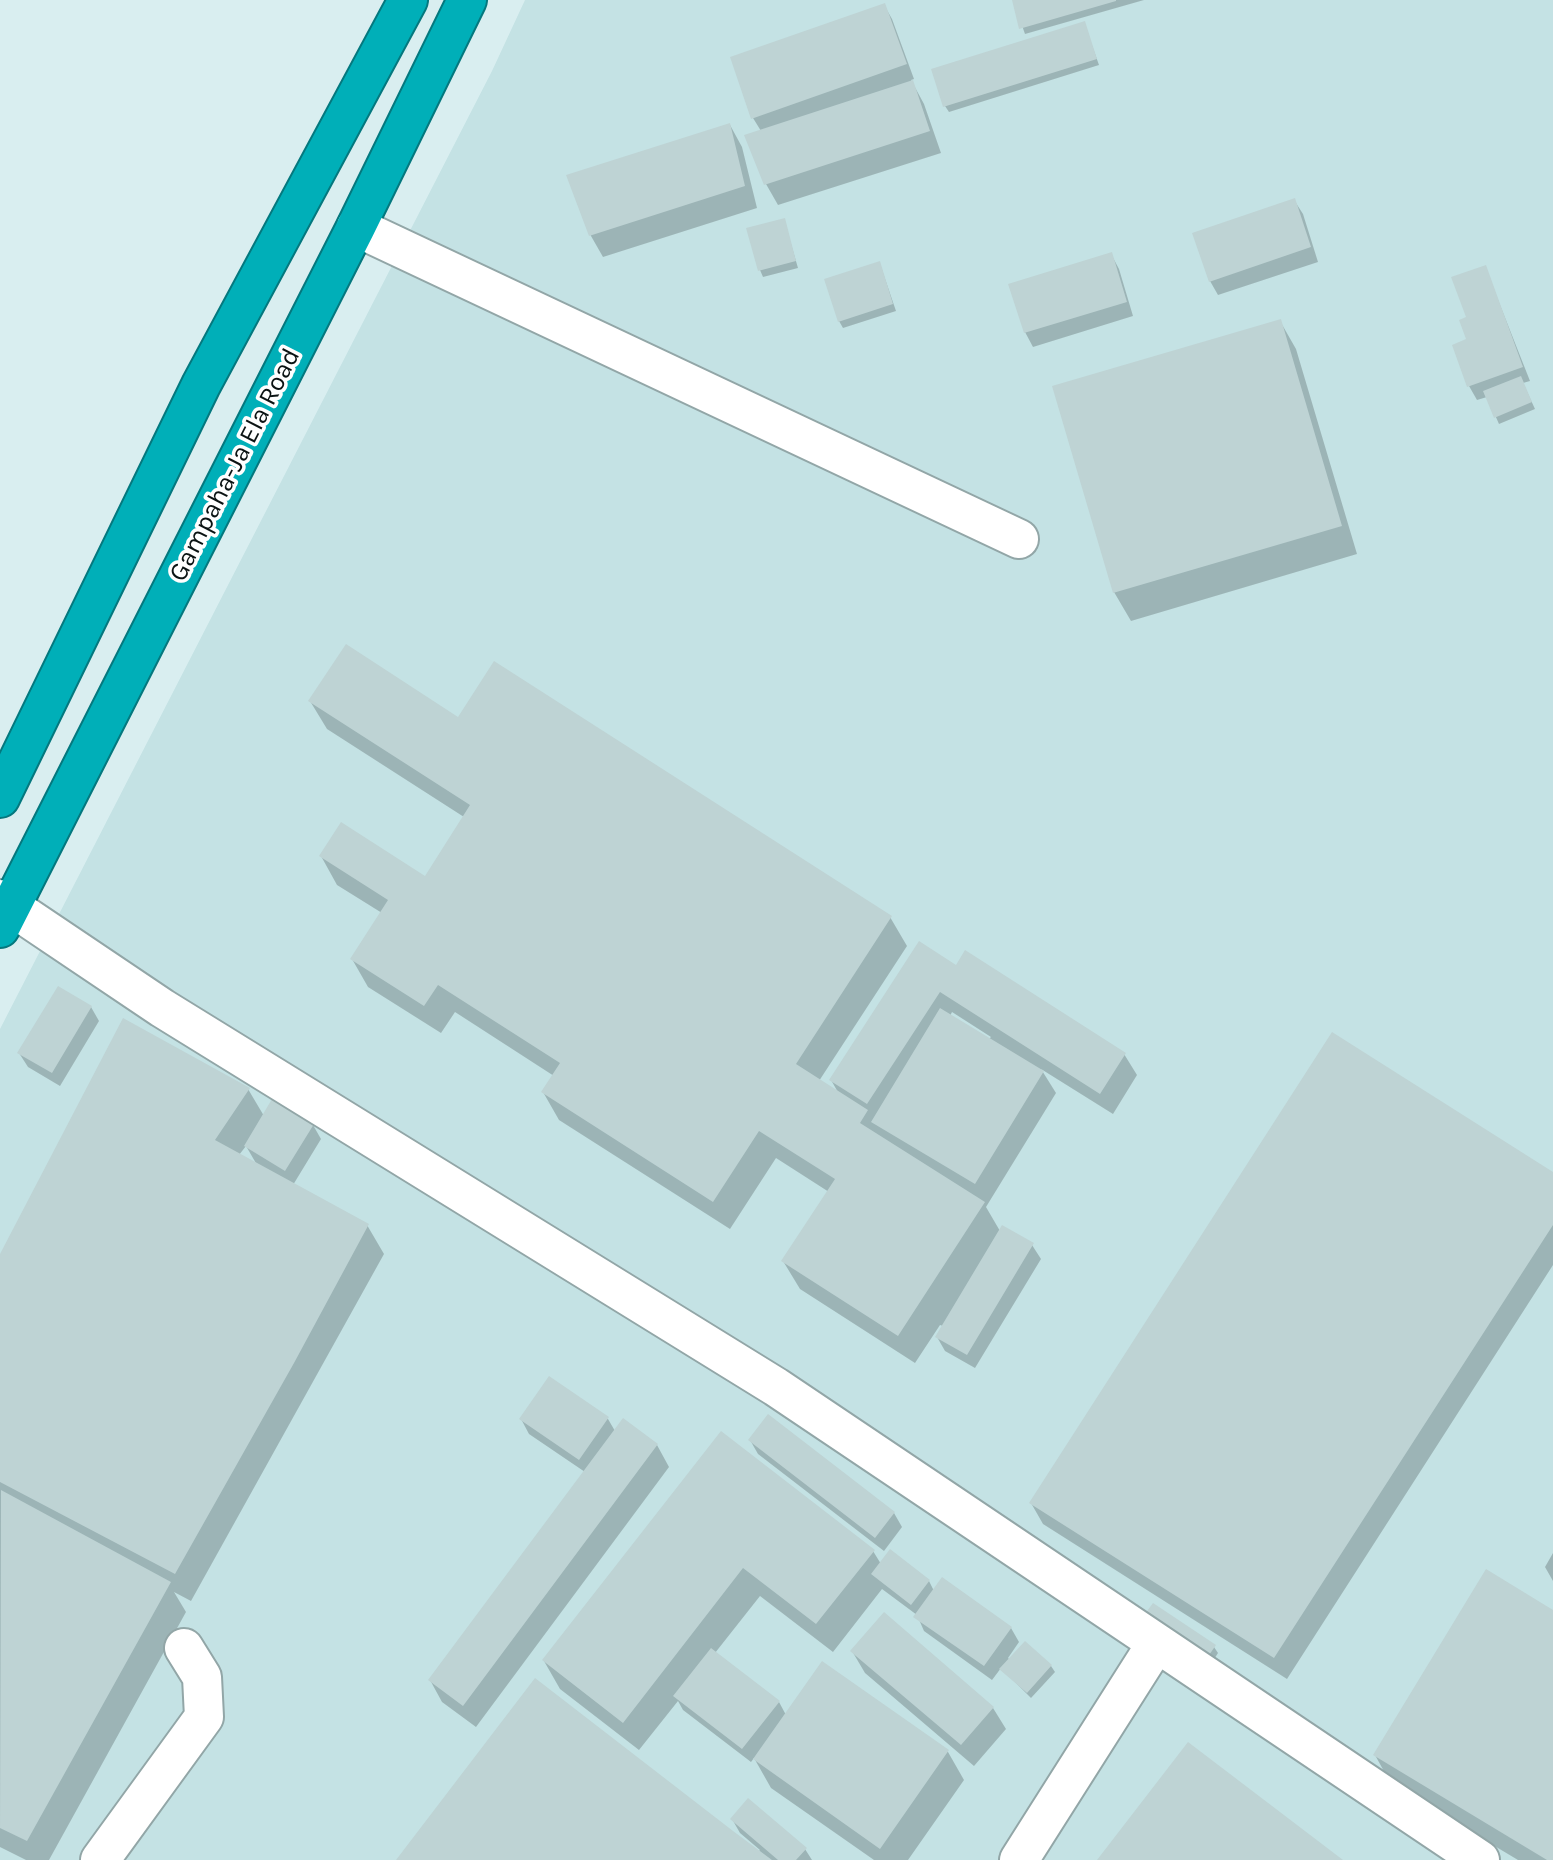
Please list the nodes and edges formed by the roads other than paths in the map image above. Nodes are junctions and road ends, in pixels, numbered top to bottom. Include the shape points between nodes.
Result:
1 (408, 0) edge
2 (467, 0) edge
3 (356, 227) junction
4 (1019, 539) dead end
5 (0, 798) edge
6 (3, 912) edge
7 (1156, 1644) junction
8 (184, 1648) dead end
9 (100, 1860) edge
10 (1019, 1860) edge
11 (1480, 1860) edge

1 - 5 highway via 201,385
2 - 3 highway, Gampaha-Ja Ela Road
3 - 4 lane
3 - 6 highway, Gampaha-Ja Ela Road
6 - 7 lane via 776,1387
7 - 10 lane
7 - 11 lane
8 - 9 lane via 202,1677 204,1717

